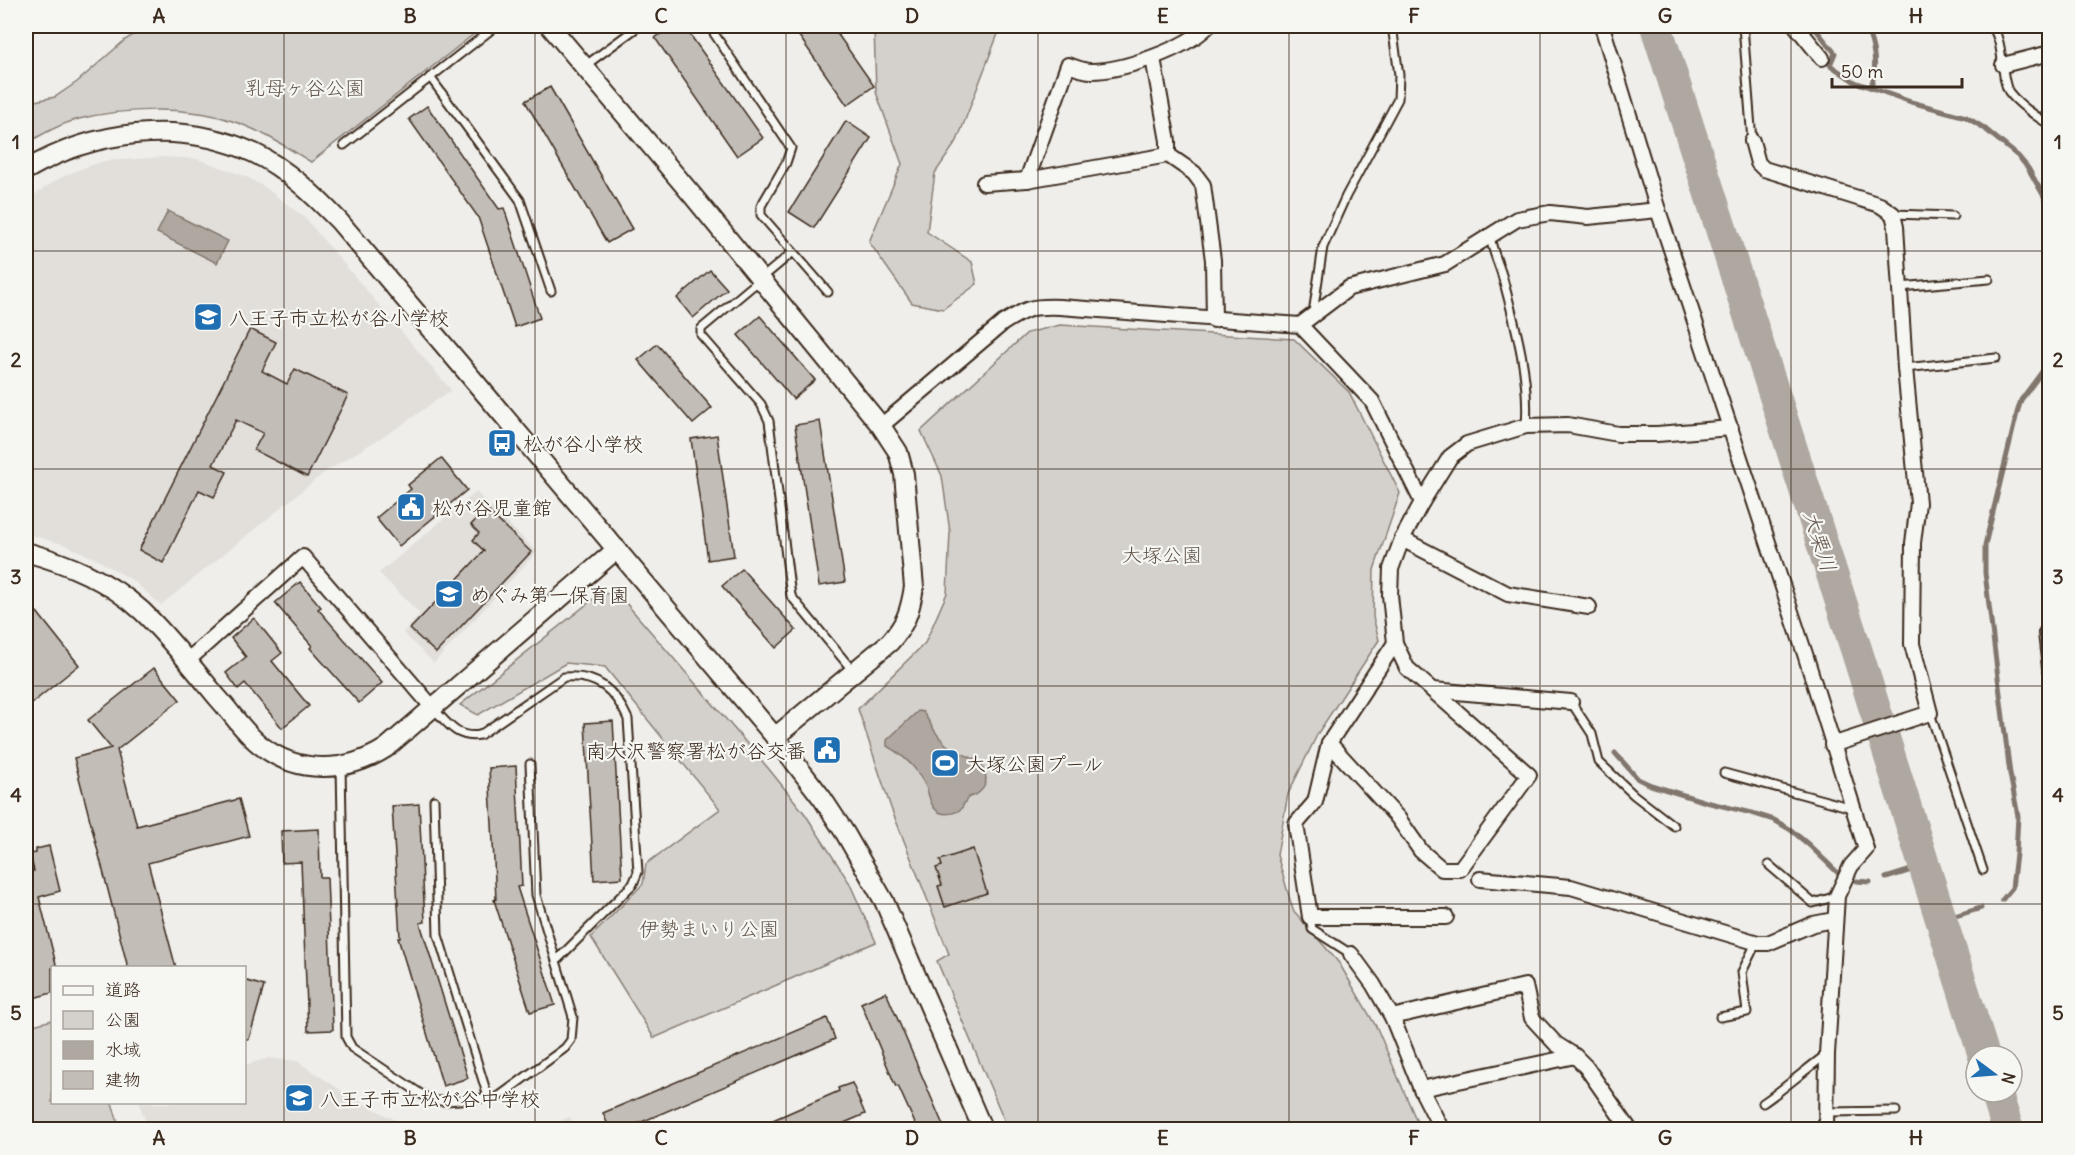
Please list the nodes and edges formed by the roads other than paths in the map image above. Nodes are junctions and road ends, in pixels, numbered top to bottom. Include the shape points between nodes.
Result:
1 (496, 26) edge
2 (550, 26) edge
3 (639, 26) edge
4 (709, 26) edge
5 (1208, 26) edge
6 (1392, 26) edge
7 (1602, 26) edge
8 (1743, 26) edge
9 (1796, 26) edge
10 (1990, 26) edge
11 (2049, 53) edge
12 (1153, 58) junction
13 (1822, 58) dead end
14 (2003, 65) junction
15 (584, 66) junction
16 (430, 77) junction
17 (2049, 125) edge
18 (1752, 141) joint
19 (344, 145) dead end
20 (1168, 155) junction
21 (26, 170) edge
22 (1027, 180) junction
23 (984, 183) dead end
24 (1658, 210) junction
25 (1893, 214) junction
26 (1953, 216) dead end
27 (1490, 236) junction
28 (793, 252) junction
29 (761, 279) junction
30 (1989, 279) dead end
31 (1900, 287) junction
32 (551, 291) dead end
33 (828, 292) dead end
34 (1313, 316) junction
35 (1214, 320) junction
36 (1300, 325) junction
37 (1996, 358) dead end
38 (1905, 368) junction
39 (881, 426) junction
40 (1526, 426) junction
41 (1731, 428) junction
42 (1422, 502) junction
43 (1402, 539) junction
44 (617, 549) junction
45 (26, 552) edge
46 (1590, 607) dead end
47 (2046, 633) dead end
48 (1395, 644) junction
49 (187, 661) junction
50 (2049, 668) edge
51 (854, 672) junction
52 (1433, 690) junction
53 (1571, 702) joint
54 (434, 708) junction
55 (1928, 714) junction
56 (775, 737) junction
57 (1329, 743) junction
58 (1834, 744) junction
59 (530, 764) dead end
60 (341, 766) junction
61 (1724, 773) dead end
62 (434, 800) dead end
63 (1852, 808) junction
64 (1674, 826) dead end
65 (1769, 865) dead end
66 (1983, 870) dead end
67 (1480, 879) dead end
68 (1837, 896) junction
69 (1310, 917) junction
70 (1446, 917) dead end
71 (1834, 920) junction
72 (1756, 943) junction
73 (1351, 954) joint
74 (557, 960) junction
75 (1392, 1017) junction
76 (1720, 1017) dead end
77 (1827, 1054) junction
78 (1575, 1056) junction
79 (1421, 1089) junction
80 (488, 1097) junction
81 (1763, 1103) dead end
82 (1896, 1111) dead end
83 (1827, 1112) junction
84 (982, 1130) edge
85 (1442, 1130) edge
86 (1630, 1130) edge
87 (1826, 1130) edge

1 - 16 lane
2 - 15 street
3 - 15 lane
4 - 28 lane via 791,148 761,206 761,215
5 - 12 street
6 - 34 lane via 1398,99 1323,247
7 - 24 street
8 - 18 lane
9 - 13 street
10 - 14 lane via 1995,30
11 - 14 street
12 - 20 street
12 - 22 street via 1089,71 1068,66
14 - 17 lane via 2008,91
15 - 29 street
16 - 19 lane
16 - 32 lane via 520,200
18 - 25 street via 1758,163 1764,169 1867,199
20 - 22 street
20 - 35 street via 1194,173 1203,185 1213,260
21 - 44 street via 73,146 128,134 164,133 226,144 276,166 339,221
22 - 23 street
24 - 27 street via 1588,217 1550,213 1516,219
24 - 41 street
25 - 26 lane
25 - 31 street
27 - 34 street via 1446,264 1349,288
27 - 40 lane via 1518,340 1528,408
28 - 29 lane
28 - 33 lane
29 - 39 street
29 - 51 lane via 701,329 701,335 761,404 769,421 791,596
30 - 31 lane
31 - 38 street
34 - 36 street
35 - 36 street
35 - 39 street via 1043,306 1024,309
36 - 42 street via 1372,401
37 - 38 lane
38 - 55 street via 1918,503 1913,543 1912,644
39 - 51 street via 898,452 904,474 914,587 905,623 890,642
40 - 41 street via 1568,425 1618,434
40 - 42 street via 1467,444 1450,457
41 - 58 street
42 - 43 street
43 - 46 street via 1508,594
43 - 48 street via 1391,569
44 - 54 street
44 - 56 street
45 - 49 street via 62,562 120,593
47 - 50 street
48 - 52 street via 1407,668
48 - 57 street
49 - 54 street via 303,557
49 - 60 street via 270,753 305,766
51 - 56 street
52 - 53 street
52 - 57 street via 1529,775 1460,869 1442,869 1421,851 1398,818
53 - 64 lane via 1592,734 1599,762
54 - 60 street via 386,748
54 - 74 lane via 454,730 467,737 480,735 564,677 597,681 621,703 628,718 638,872 633,884
55 - 58 street
55 - 66 lane
56 - 84 street via 822,798 884,901
57 - 69 street via 1315,802 1296,824
58 - 63 street
59 - 74 lane via 536,894
60 - 80 lane via 346,1037 352,1048 424,1096 436,1101
61 - 63 lane
62 - 80 lane via 438,935
63 - 68 street via 1866,849 1851,866
65 - 68 lane via 1813,903
67 - 72 street via 1571,887
68 - 71 street
69 - 70 street
69 - 73 lane via 1312,929
71 - 72 street via 1813,924 1768,944
71 - 77 street
72 - 76 lane via 1742,972 1747,1012
73 - 75 street
74 - 80 lane via 573,1017 571,1040 566,1048 498,1097
75 - 78 street via 1525,986 1532,1018 1556,1044
75 - 79 street
77 - 81 lane
77 - 83 street
78 - 79 street
78 - 86 street
79 - 85 street
82 - 83 lane
83 - 87 street

